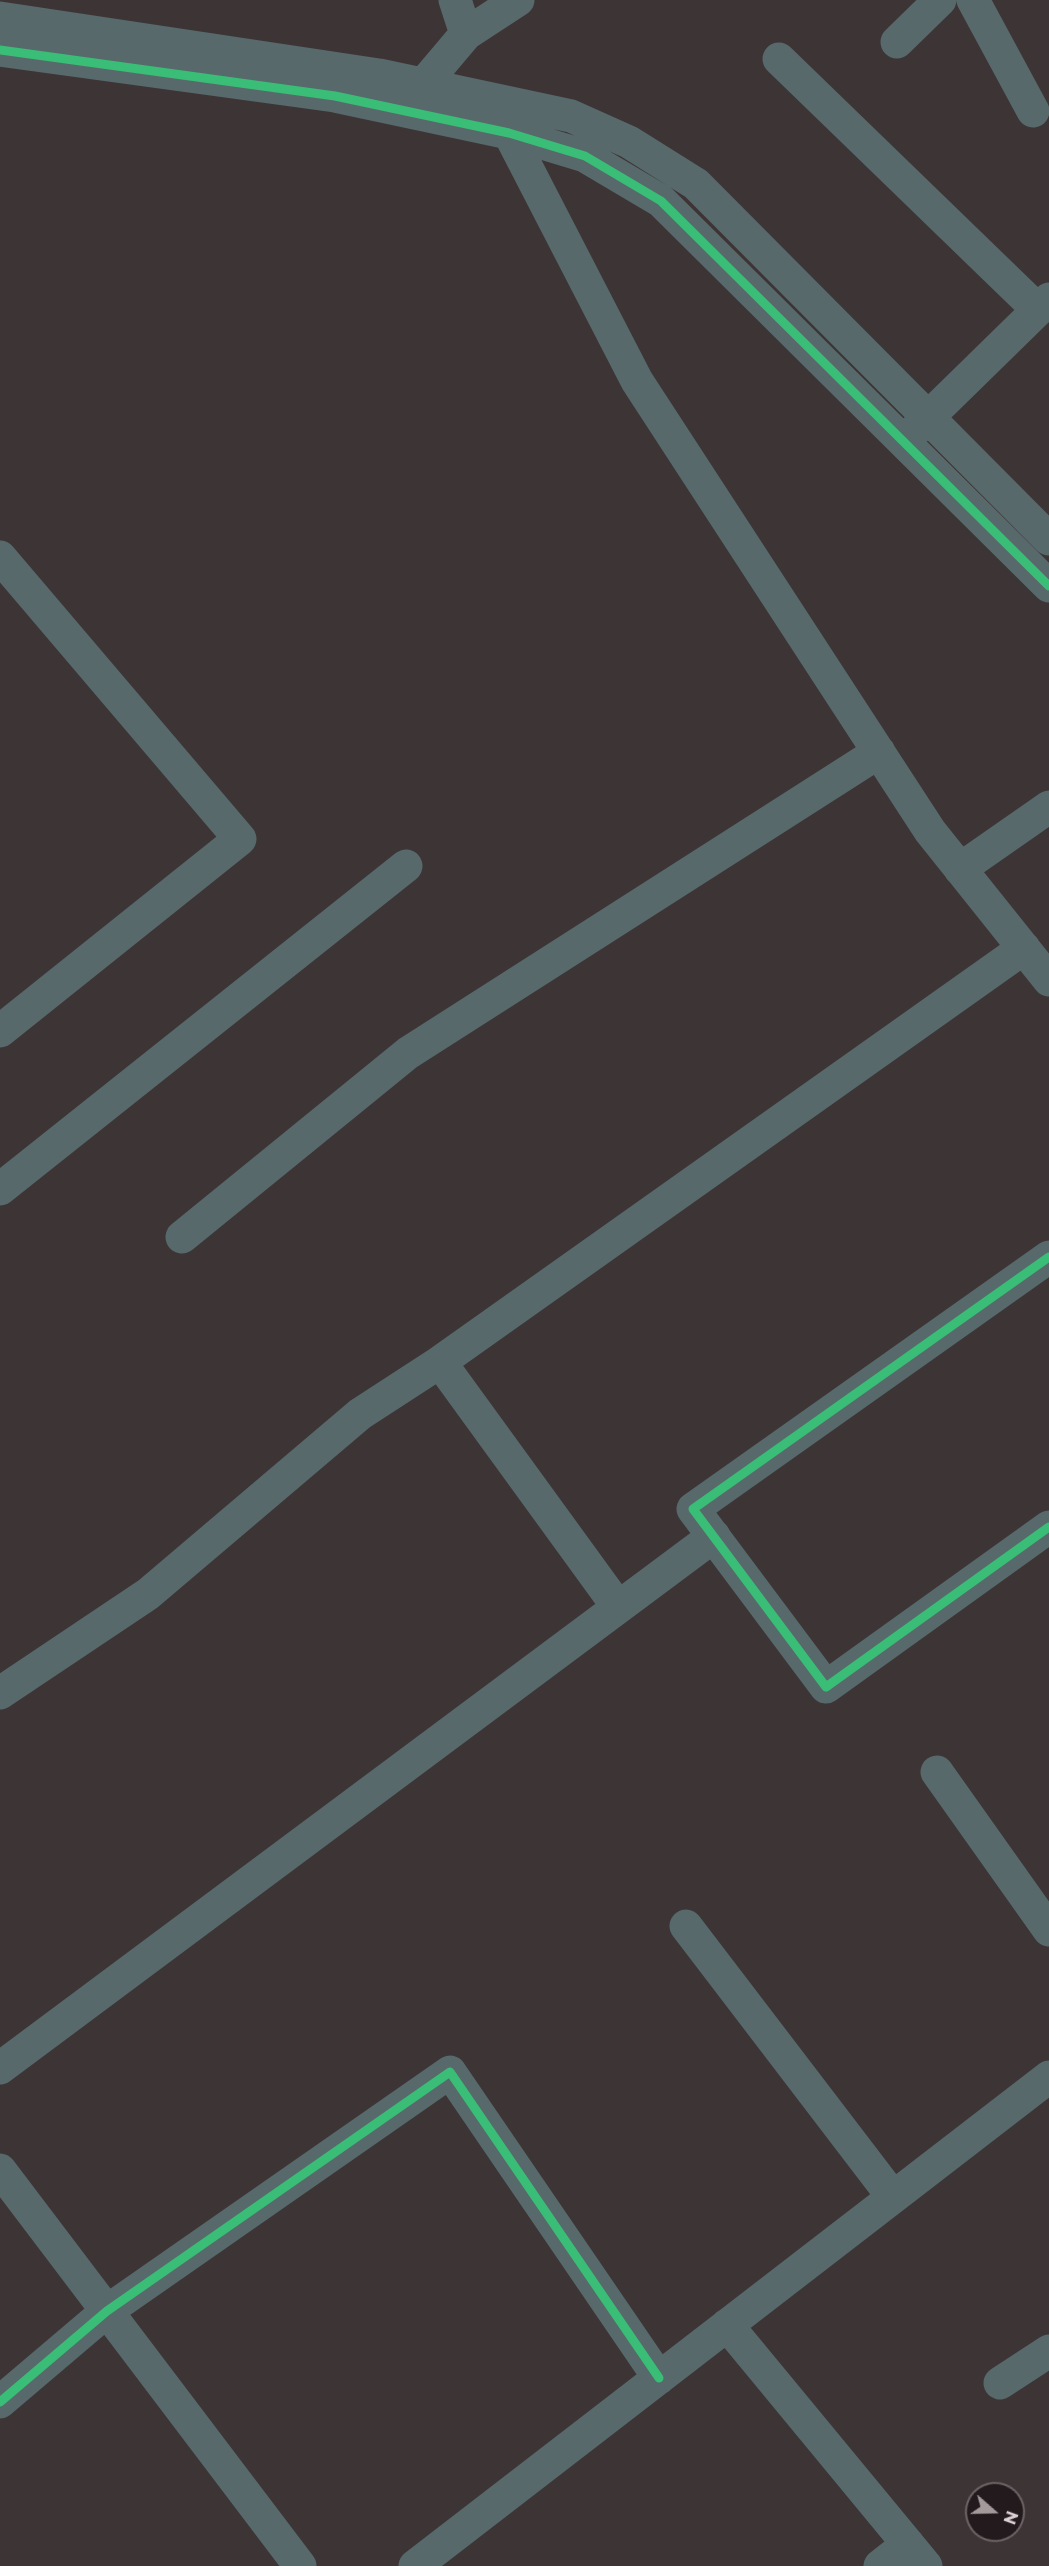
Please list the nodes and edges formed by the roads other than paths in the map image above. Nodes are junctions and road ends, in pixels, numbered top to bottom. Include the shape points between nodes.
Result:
1 (455, 0) edge
2 (518, 0) edge
3 (939, 0) edge
4 (973, 0) edge
5 (0, 18) edge
6 (466, 34) junction
7 (897, 42) dead end
8 (0, 50) edge
9 (161, 57) junction
10 (779, 59) dead end
11 (423, 85) junction
12 (403, 110) junction
13 (1032, 111) dead end
14 (509, 133) junction
15 (1043, 305) edge
16 (927, 417) junction
17 (904, 441) junction
18 (1049, 539) edge
19 (0, 557) edge
20 (1049, 586) edge
21 (879, 752) junction
22 (1049, 807) edge
23 (406, 866) dead end
24 (960, 868) junction
25 (1024, 948) junction
26 (1049, 980) edge
27 (0, 1030) edge
28 (0, 1189) edge
29 (182, 1237) dead end
30 (1049, 1257) edge
31 (440, 1362) junction
32 (1049, 1527) edge
33 (714, 1536) junction
34 (618, 1607) junction
35 (0, 1693) edge
36 (937, 1772) dead end
37 (686, 1926) dead end
38 (1049, 1930) edge
39 (0, 2068) edge
40 (1049, 2077) edge
41 (0, 2170) edge
42 (893, 2197) junction
43 (106, 2311) junction
44 (727, 2325) junction
45 (1049, 2350) edge
46 (659, 2378) junction
47 (1000, 2382) dead end
48 (0, 2402) edge
49 (917, 2555) edge
50 (300, 2566) edge
51 (415, 2566) edge
52 (880, 2566) edge

1 - 6 street
2 - 6 street
3 - 7 street
4 - 13 street
5 - 9 street
6 - 11 street
8 - 9 street
9 - 11 street via 379,75
9 - 12 street
10 - 15 street
11 - 12 street
11 - 16 street via 571,116 629,142 696,184
12 - 14 street
14 - 17 street via 585,156 661,201
14 - 21 street via 637,381
15 - 16 street
16 - 17 street
16 - 18 street
17 - 20 street
19 - 27 street via 240,839
21 - 24 street via 930,831
21 - 29 street via 408,1053
22 - 24 street
23 - 28 street
24 - 25 street
25 - 26 street
25 - 31 street
30 - 33 street via 693,1509
31 - 34 street
31 - 35 street via 360,1414 148,1594
32 - 33 street via 826,1687
33 - 34 street
34 - 39 street
36 - 38 street
37 - 42 street
40 - 42 street
41 - 43 street
42 - 44 street
43 - 46 street via 450,2072
43 - 48 street
43 - 50 street
44 - 46 street
44 - 49 street
45 - 47 street
46 - 51 street
49 - 52 street

